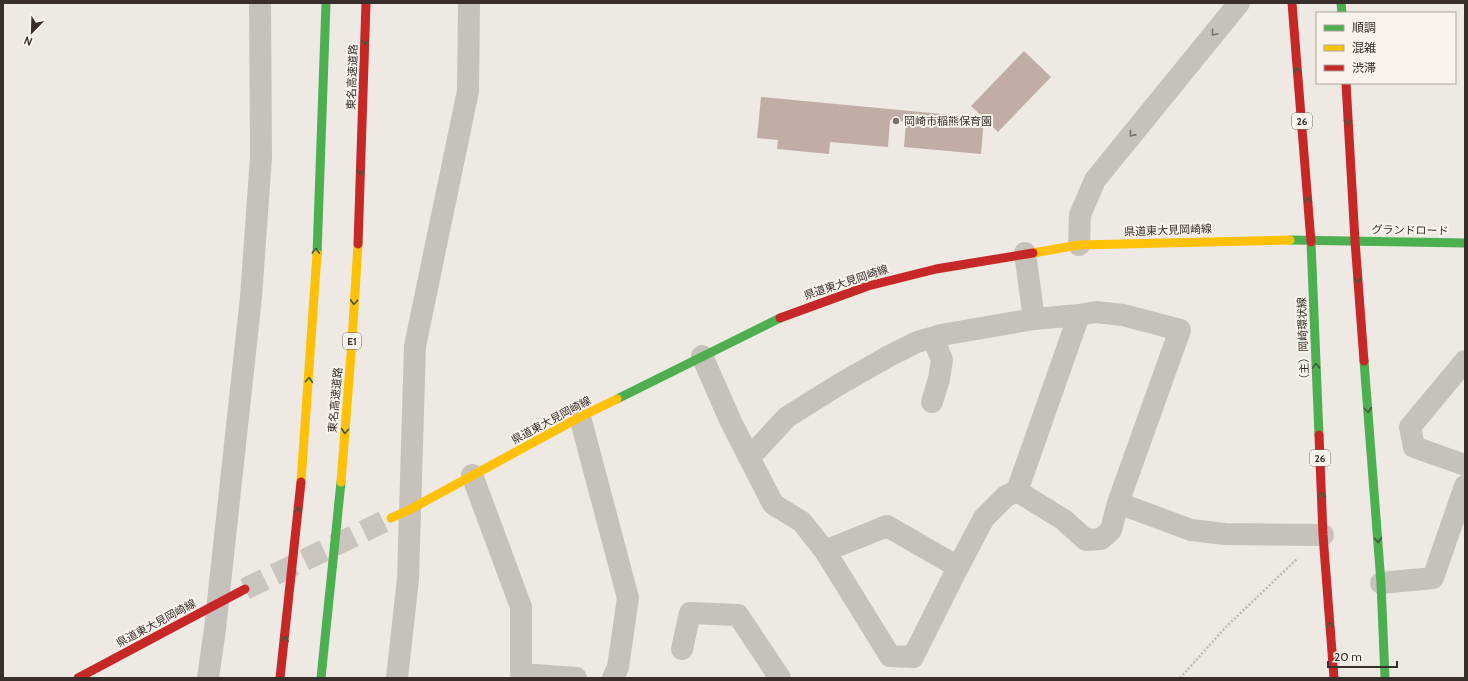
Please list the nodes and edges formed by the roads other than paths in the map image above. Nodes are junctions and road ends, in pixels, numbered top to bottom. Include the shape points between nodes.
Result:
1 (260, 3) edge
2 (326, 3) edge
3 (366, 3) edge
4 (469, 3) edge
5 (1239, 3) edge
6 (1292, 3) edge
7 (1346, 84) edge
8 (1311, 239) junction
9 (1355, 241) junction
10 (1465, 244) edge
11 (1079, 245) junction
12 (1025, 253) junction
13 (1079, 315) junction
14 (1034, 319) junction
15 (934, 338) junction
16 (702, 356) junction
17 (1465, 361) edge
18 (932, 402) dead end
19 (580, 418) junction
20 (750, 457) junction
21 (1465, 465) edge
22 (472, 475) junction
23 (1465, 486) edge
24 (1017, 491) junction
25 (1118, 503) junction
26 (400, 514) junction
27 (1323, 535) junction
28 (825, 551) junction
29 (958, 567) junction
30 (1381, 583) junction
31 (245, 589) tunnel mouth
32 (217, 604) junction
33 (682, 649) dead end
34 (78, 678) edge
35 (208, 678) edge
36 (280, 678) edge
37 (321, 678) edge
38 (397, 678) edge
39 (576, 678) edge
40 (613, 678) edge
41 (780, 678) edge
42 (1334, 678) edge
43 (1385, 678) edge

1 - 32 street via 261,156 252,297
36 -> 2 main road via 290,598 311,352
3 -> 37 main road, 東名高速道路 / E1 via 351,356
4 - 26 street via 468,91 416,346
5 -> 11 street via 1095,180 1080,215
8 -> 6 main road, （主）岡崎環状線 / 26
7 -> 9 main road
8 - 9 main road, 県道東大見岡崎線
8 - 11 main road, 県道東大見岡崎線
27 -> 8 main road, （主）岡崎環状線 / 26
9 - 10 main road, グランドロード
9 -> 30 main road
11 - 12 main road, 県道東大見岡崎線
12 - 14 street
12 - 16 main road, 県道東大見岡崎線 via 936,269 868,286 788,314
13 - 14 street
13 - 24 street
13 - 25 street via 1096,312 1123,315 1180,330
14 - 15 street
15 - 18 street via 942,360
15 - 20 street via 917,342 889,356 787,417
16 - 19 main road, 県道東大見岡崎線
16 - 20 street via 731,422
17 - 21 street via 1410,427 1414,447
19 - 22 main road, 県道東大見岡崎線
19 - 40 street via 628,598 618,667
20 - 28 street via 773,504 802,522
22 - 26 main road, 県道東大見岡崎線
22 - 39 street via 521,607 521,674
23 - 30 street via 1433,578
24 - 25 street via 1064,520 1086,540 1101,539 1111,530
24 - 29 street via 1006,496 984,518
25 - 27 street via 1191,530 1225,534
26 - 38 street via 408,579
42 -> 27 main road, （主）岡崎環状線 / 26
28 - 29 street via 887,526
28 - 29 street via 890,656 913,657
30 - 43 main road
31 - 32 main road, 県道東大見岡崎線
32 - 34 main road, 県道東大見岡崎線
32 - 35 street
33 - 41 street via 690,613 738,615

